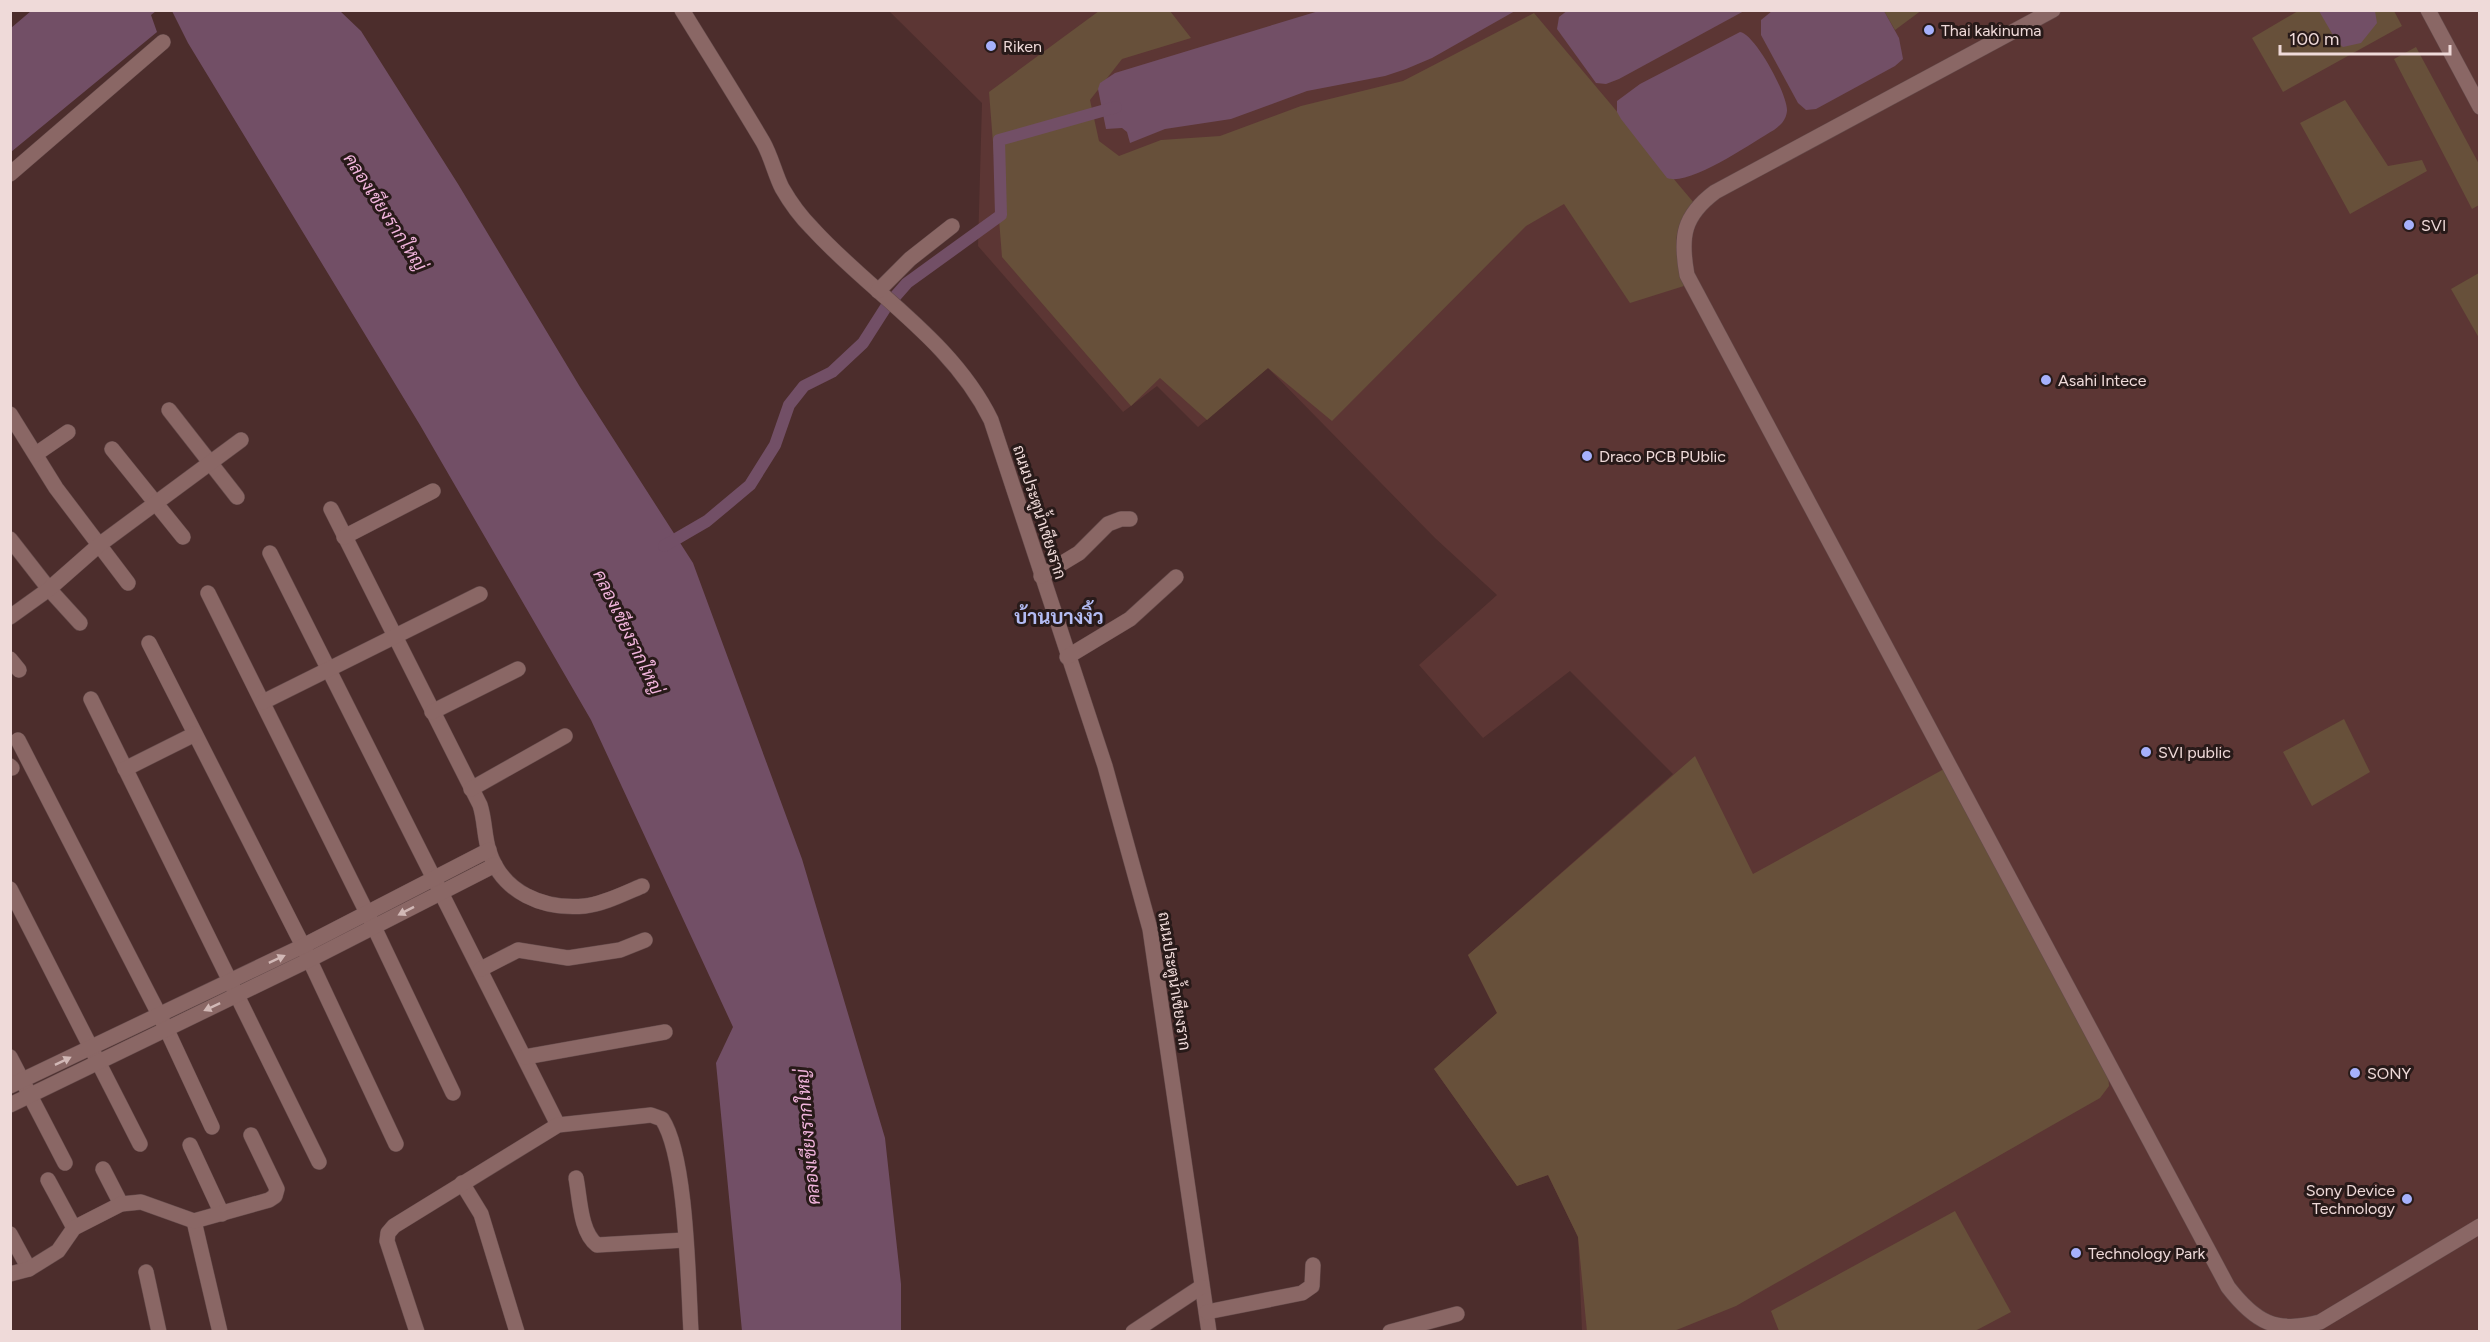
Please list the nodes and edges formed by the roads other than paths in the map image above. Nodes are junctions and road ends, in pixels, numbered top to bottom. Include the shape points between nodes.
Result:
1 (682, 10) edge
2 (2053, 10) edge
3 (2428, 10) edge
4 (163, 42) dead end
5 (2480, 107) edge
6 (10, 174) edge
7 (952, 226) dead end
8 (880, 293) junction
9 (169, 410) dead end
10 (10, 414) edge
11 (68, 432) dead end
12 (241, 440) dead end
13 (112, 448) dead end
14 (36, 454) junction
15 (208, 463) junction
16 (433, 491) dead end
17 (237, 497) dead end
18 (156, 503) junction
19 (331, 509) dead end
20 (1131, 519) dead end
21 (183, 537) dead end
22 (344, 537) junction
23 (10, 539) edge
24 (99, 544) junction
25 (270, 553) dead end
26 (1041, 576) junction
27 (1176, 577) dead end
28 (128, 583) dead end
29 (49, 589) junction
30 (208, 593) dead end
31 (480, 594) dead end
32 (10, 616) edge
33 (80, 622) dead end
34 (394, 638) junction
35 (149, 643) dead end
36 (1068, 657) junction
37 (518, 669) dead end
38 (329, 670) junction
39 (91, 699) dead end
40 (263, 702) junction
41 (432, 712) junction
42 (195, 734) junction
43 (565, 736) dead end
44 (18, 740) dead end
45 (125, 769) junction
46 (471, 789) junction
47 (489, 850) junction
48 (495, 865) junction
49 (438, 885) junction
50 (642, 886) dead end
51 (10, 889) edge
52 (370, 921) junction
53 (645, 940) dead end
54 (306, 953) junction
55 (481, 969) junction
56 (230, 980) junction
57 (238, 995) junction
58 (158, 1014) junction
59 (166, 1028) junction
60 (664, 1032) dead end
61 (91, 1047) junction
62 (10, 1057) edge
63 (98, 1062) junction
64 (527, 1062) junction
65 (16, 1083) edge
66 (453, 1093) dead end
67 (30, 1096) junction
68 (10, 1106) edge
69 (558, 1125) junction
70 (212, 1127) dead end
71 (251, 1135) dead end
72 (140, 1144) dead end
73 (396, 1144) dead end
74 (190, 1145) dead end
75 (319, 1162) dead end
76 (65, 1163) dead end
77 (103, 1169) dead end
78 (576, 1179) dead end
79 (48, 1180) dead end
80 (462, 1183) junction
81 (122, 1204) junction
82 (222, 1214) junction
83 (194, 1221) junction
84 (2480, 1226) edge
85 (74, 1228) junction
86 (10, 1234) edge
87 (685, 1240) junction
88 (1313, 1265) dead end
89 (29, 1269) junction
90 (146, 1272) dead end
91 (10, 1274) edge
92 (1201, 1287) junction
93 (1207, 1312) junction
94 (1457, 1314) dead end
95 (159, 1332) edge
96 (220, 1332) edge
97 (417, 1332) edge
98 (516, 1332) edge
99 (691, 1332) edge
100 (1133, 1332) edge
101 (1209, 1332) edge
102 (1390, 1332) edge

1 - 8 street, ถนนประตูน้ำเชียงราก via 765,144 782,188 799,213
2 - 84 street via 1715,192 1695,208 1685,231 1687,275 2240,1303 2276,1326 2291,1328 2320,1322
3 - 5 street
4 - 6 street
7 - 8 street via 910,259
8 - 26 street, ถนนประตูน้ำเชียงราก via 964,376 980,397
9 - 15 street
10 - 14 street
11 - 14 street
12 - 15 street
13 - 18 street
14 - 24 street
15 - 17 street
15 - 18 street
16 - 22 street
18 - 21 street
18 - 24 street
19 - 22 street
20 - 26 street via 1108,524 1079,553
22 - 34 street
23 - 29 street
24 - 28 street
24 - 29 street
25 - 38 street
26 - 36 street, ถนนประตูน้ำเชียงราก
27 - 36 street via 1130,619
29 - 32 street
29 - 33 street
30 - 40 street
31 - 34 street
34 - 38 street
34 - 41 street
35 - 42 street
36 - 92 street, ถนนประตูน้ำเชียงราก via 1105,765 1150,929
37 - 41 street
38 - 40 street
38 - 49 street
39 - 45 street
40 - 52 street
41 - 46 street
42 - 45 street
42 - 54 street
43 - 46 street
44 - 58 street
45 - 56 street
46 - 47 street via 484,817
47 - 48 street
47 - 49 street
48 - 49 street
48 - 50 street via 514,889 536,902 562,906 587,906
49 - 52 street
49 - 55 street
51 - 61 street
52 - 54 street
52 - 66 street
53 - 55 street via 620,950 568,958 518,950
56 -> 54 street
54 - 57 street
54 - 73 street
55 - 64 street
56 - 57 street
56 - 58 street
57 -> 59 street
57 - 75 street
58 - 59 street
58 - 61 street
59 - 63 street
59 - 70 street
60 - 64 street
61 - 63 street
65 -> 61 street
62 - 65 street
63 - 67 street
63 - 72 street
64 - 69 street
65 - 67 street
67 - 68 street
67 - 76 street
69 - 80 street
69 - 87 street via 651,1116 662,1119 669,1129 681,1192
71 - 82 street via 277,1189 275,1196
74 - 82 street
77 - 81 street
78 - 87 street via 586,1231 597,1245
79 - 85 street
80 - 97 street via 388,1233 387,1241
80 - 98 street via 481,1214
81 - 83 street via 141,1202
81 - 85 street
82 - 83 street
83 - 96 street
85 - 89 street via 58,1251
86 - 89 street
87 - 99 street
88 - 93 street via 1312,1286 1302,1293
89 - 91 street
90 - 95 street
92 - 93 street, ถนนประตูน้ำเชียงราก
92 - 100 street
93 - 101 street, ถนนประตูน้ำเชียงราก
94 - 102 street

